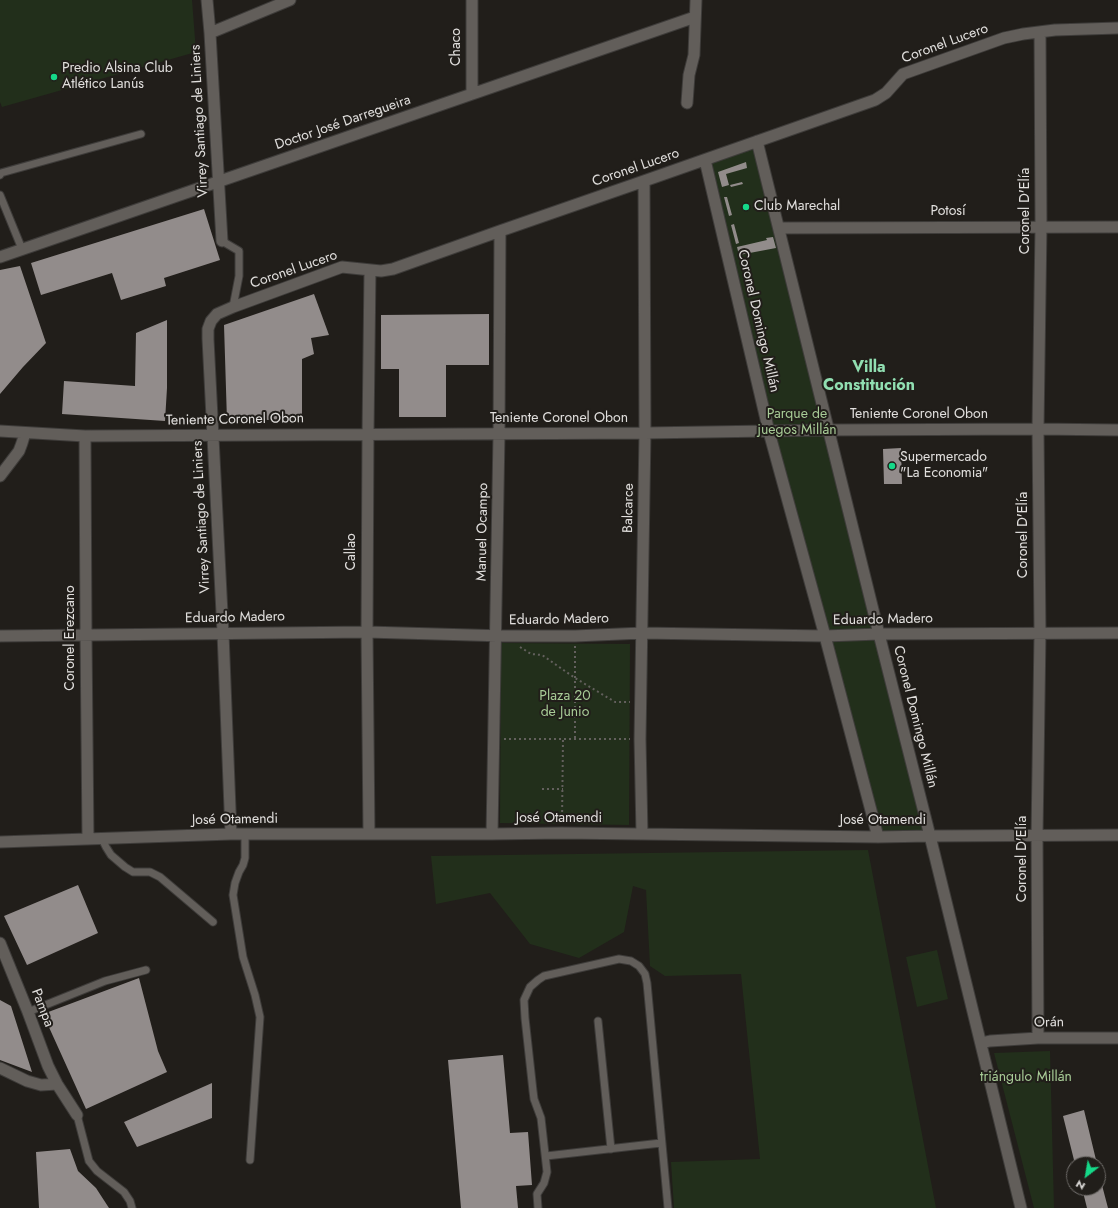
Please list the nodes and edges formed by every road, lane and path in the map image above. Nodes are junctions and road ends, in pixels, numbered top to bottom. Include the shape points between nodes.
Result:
1 (207, 0) edge
2 (290, 0) edge
3 (472, 0) edge
4 (696, 0) edge
5 (695, 17) junction
6 (1118, 28) edge
7 (1040, 32) junction
8 (210, 33) junction
9 (472, 94) junction
10 (687, 103) dead end
11 (140, 134) dead end
12 (757, 141) junction
13 (704, 160) junction
14 (0, 175) edge
15 (644, 181) junction
16 (219, 182) junction
17 (0, 196) edge
18 (1041, 226) junction
19 (1118, 226) edge
20 (779, 228) junction
21 (500, 231) junction
22 (222, 241) joint
23 (22, 249) junction
24 (0, 257) edge
25 (370, 270) junction
26 (232, 307) junction
27 (1038, 429) junction
28 (828, 430) junction
29 (1118, 430) edge
30 (0, 431) edge
31 (769, 432) junction
32 (25, 433) junction
33 (644, 433) junction
34 (368, 434) junction
35 (500, 434) junction
36 (85, 436) junction
37 (213, 436) junction
38 (0, 476) edge
39 (366, 632) junction
40 (223, 633) junction
41 (642, 633) junction
42 (1040, 633) junction
43 (1118, 633) edge
44 (879, 634) junction
45 (86, 635) junction
46 (0, 636) edge
47 (500, 636) junction
48 (575, 636) junction
49 (825, 636) junction
50 (575, 678) junction
51 (641, 702) junction
52 (495, 739) junction
53 (563, 739) junction
54 (575, 739) junction
55 (640, 739) junction
56 (542, 788) dead end
57 (563, 789) junction
58 (562, 833) junction
59 (231, 834) junction
60 (245, 834) junction
61 (369, 834) junction
62 (492, 834) junction
63 (642, 834) junction
64 (1118, 835) edge
65 (930, 836) junction
66 (1037, 836) junction
67 (878, 837) junction
68 (88, 839) junction
69 (102, 839) junction
70 (0, 842) edge
71 (213, 922) dead end
72 (0, 943) edge
73 (146, 970) dead end
74 (28, 1012) junction
75 (598, 1021) dead end
76 (1038, 1038) junction
77 (1118, 1038) edge
78 (981, 1043) junction
79 (0, 1068) edge
80 (57, 1084) junction
81 (77, 1115) joint
82 (661, 1143) junction
83 (611, 1149) junction
84 (546, 1156) junction
85 (250, 1160) dead end
86 (132, 1208) edge
87 (538, 1208) edge
88 (668, 1208) edge
89 (1021, 1208) edge

1 - 8 street, Virrey Santiago de Liniers
2 - 8 street
3 - 9 street, Chaco
4 - 5 street
5 - 9 street, Doctor José Darregueira
5 - 10 street via 694,55 689,75
6 - 7 street
7 - 12 street, Coronel Lucero via 1004,38 904,74 886,93 875,100
7 - 18 street, Coronel D'Elía
8 - 16 street, Virrey Santiago de Liniers
9 - 16 street, Doctor José Darregueira
11 - 14 lane
12 - 13 street, Coronel Lucero
12 - 20 street, Coronel Domingo Millán
13 - 15 street, Coronel Lucero
13 - 31 street, Coronel Domingo Millán
15 - 21 street, Coronel Lucero
15 - 33 street, Balcarce
16 - 22 street, Virrey Santiago de Liniers
16 - 23 street, Doctor José Darregueira
17 - 23 lane
18 - 19 street, Potosí
18 - 20 street, Potosí
18 - 27 street, Coronel D'Elía
20 - 28 street, Coronel Domingo Millán
21 - 25 street, Coronel Lucero via 393,269
21 - 35 street, Manuel Ocampo
22 - 26 lane via 240,251 239,276
23 - 24 street, Doctor José Darregueira
25 - 26 street, Coronel Lucero via 342,267
25 - 34 street, Callao
26 - 37 street, Virrey Santiago de Liniers via 218,314 208,329
27 - 28 street, Teniente Coronel Obon
27 - 29 street, Teniente Coronel Obon
27 - 42 street, Coronel D'Elía
28 - 31 street, Teniente Coronel Obon
28 - 44 street, Coronel Domingo Millán
30 - 32 street, Teniente Coronel Obon
31 - 33 street, Teniente Coronel Obon
31 - 49 street, Coronel Domingo Millán
32 - 36 street, Teniente Coronel Obon
32 - 38 street via 19,451
33 - 35 street, Teniente Coronel Obon
33 - 41 street, Balcarce
34 - 35 street, Teniente Coronel Obon
34 - 37 street, Teniente Coronel Obon
34 - 39 street, Callao
35 - 47 street, Manuel Ocampo
36 - 37 street, Teniente Coronel Obon
36 - 45 street, Coronel Erezcano
37 - 40 street, Virrey Santiago de Liniers
39 - 40 street, Eduardo Madero
39 - 47 street, Eduardo Madero
39 - 61 street, Callao
40 - 45 street, Eduardo Madero
40 - 59 street, Virrey Santiago de Liniers
41 - 48 street, Eduardo Madero
41 - 49 street, Eduardo Madero
41 - 51 street, Balcarce
42 - 43 street, Eduardo Madero
42 - 44 street, Eduardo Madero
42 - 66 street, Coronel D'Elía
44 - 49 street, Eduardo Madero
44 - 65 street, Coronel Domingo Millán
45 - 46 street, Eduardo Madero
45 - 68 street, Coronel Erezcano
47 - 48 street, Eduardo Madero
47 - 50 path via 531,654 542,655
47 - 52 street, Manuel Ocampo
48 - 50 path
49 - 67 street, Coronel Domingo Millán
50 - 51 path via 615,702
50 - 54 path
51 - 55 street, Balcarce
52 - 53 path
52 - 62 street, Manuel Ocampo
53 - 54 path
53 - 57 path
54 - 55 path
55 - 63 street, Balcarce
56 - 57 path
57 - 58 path
58 - 62 street, José Otamendi
58 - 63 street, José Otamendi
59 - 60 street, José Otamendi
59 - 69 street, José Otamendi
60 - 61 street, José Otamendi
60 - 85 lane via 245,858 233,895 243,957 260,1017
61 - 62 street, José Otamendi
63 - 67 street, José Otamendi
64 - 66 street, José Otamendi
65 - 66 street, José Otamendi
65 - 67 street, José Otamendi
65 - 78 street, Coronel Domingo Millán
66 - 76 street, Coronel D'Elía
68 - 69 street, José Otamendi
68 - 70 street, José Otamendi
69 - 71 lane via 111,855 125,868 133,872 150,872 160,877
72 - 74 street, Pampa
73 - 74 lane via 105,981
74 - 80 street, Pampa
75 - 83 lane
76 - 77 street, Orán
76 - 78 street, Orán
78 - 89 street, Coronel Domingo Millán
79 - 80 street via 41,1085
80 - 81 street, Pampa
81 - 86 lane via 89,1161 96,1171 124,1192
82 - 83 lane
82 - 84 lane via 647,983 639,966 631,961 619,959 544,976 530,987 524,1000 534,1099 541,1118
82 - 88 lane
83 - 84 lane
84 - 87 lane via 547,1172 537,1194

